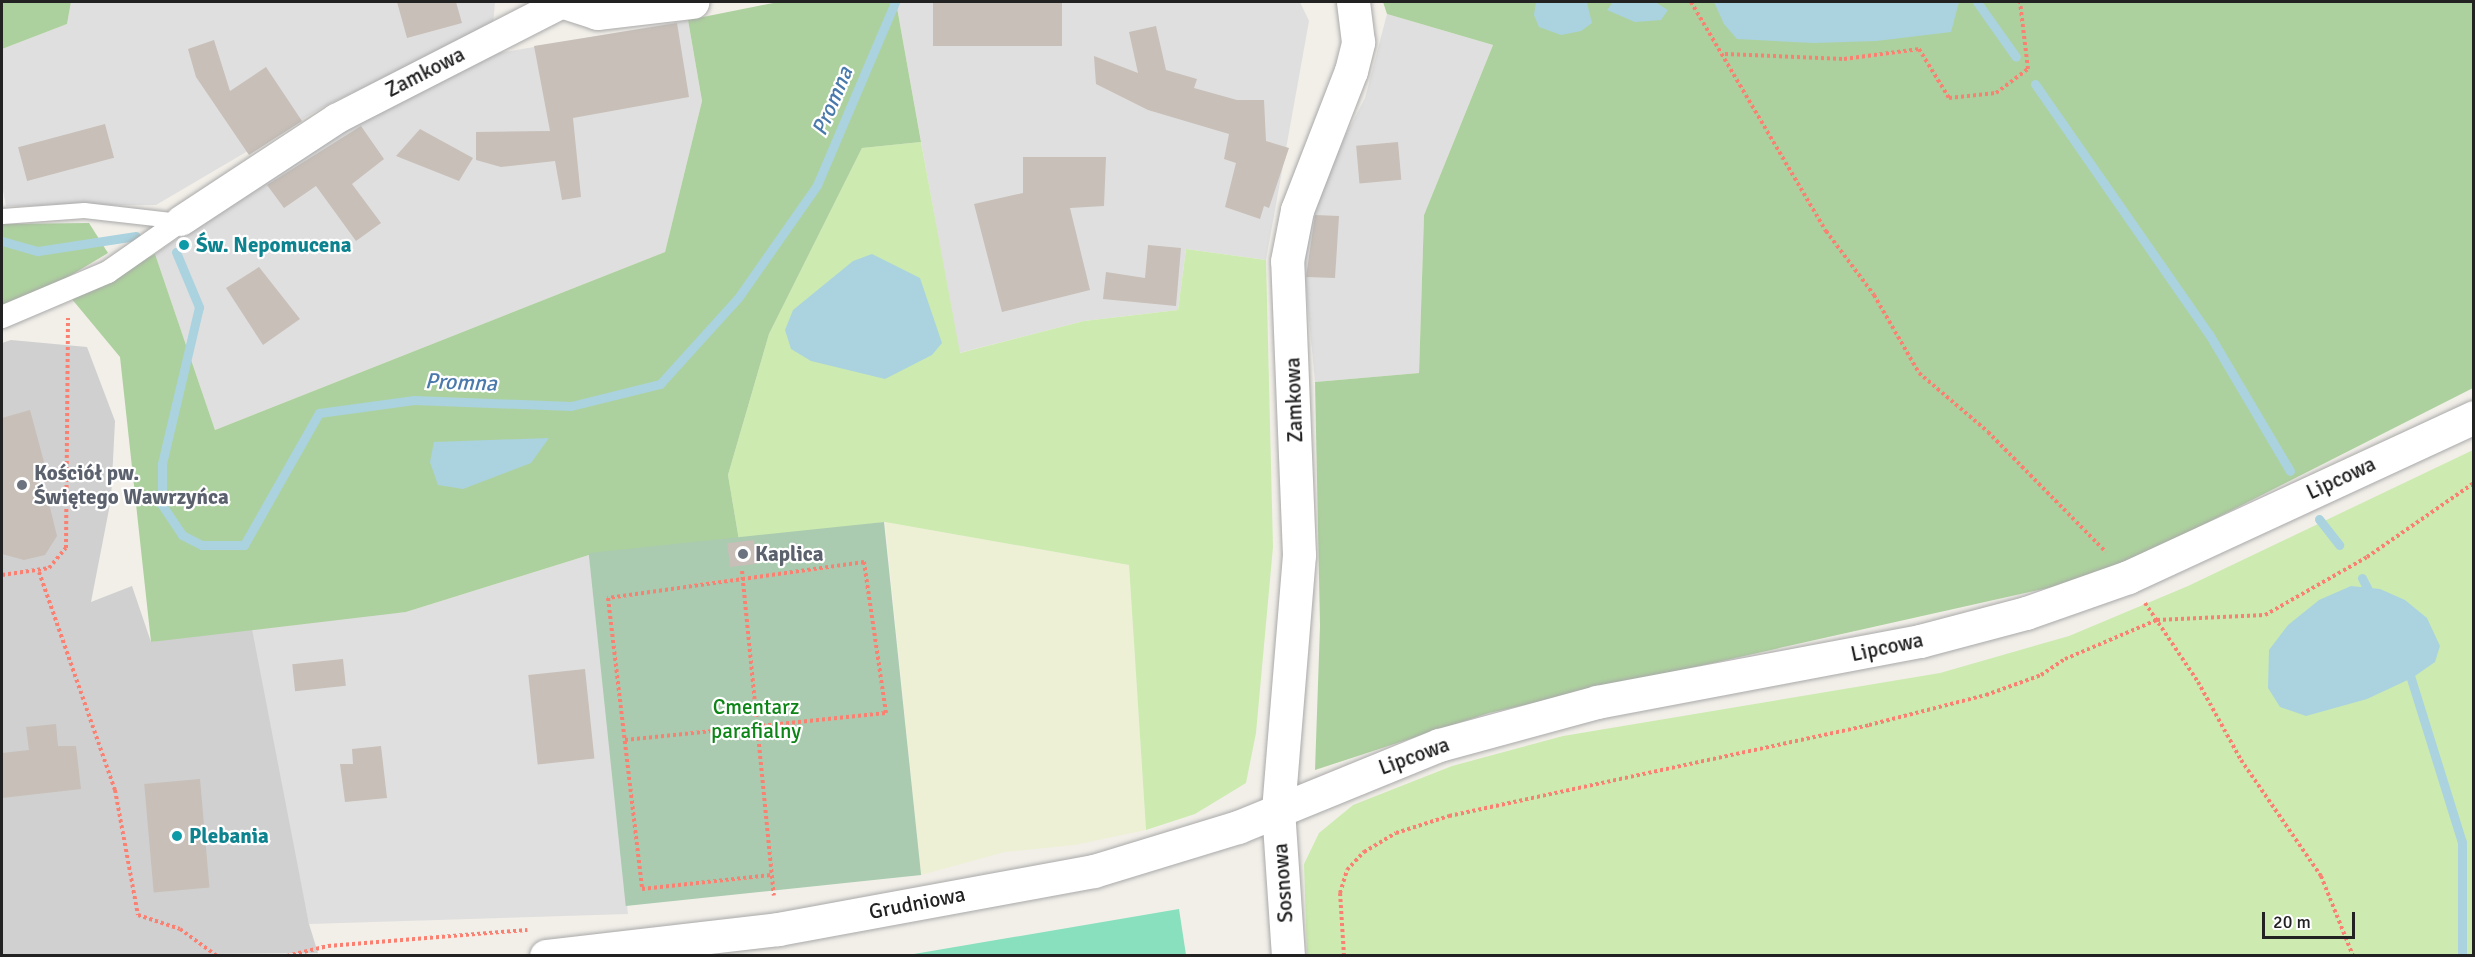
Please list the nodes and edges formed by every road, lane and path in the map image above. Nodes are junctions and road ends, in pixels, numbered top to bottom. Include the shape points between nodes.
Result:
1 (564, 2) edge
2 (692, 2) edge
3 (1353, 2) edge
4 (1691, 2) edge
5 (2020, 2) edge
6 (1725, 54) junction
7 (2, 216) edge
8 (181, 221) junction
9 (2, 317) edge
10 (67, 345) dead end
11 (2474, 417) edge
12 (2474, 483) edge
13 (742, 571) dead end
14 (39, 572) junction
15 (2, 575) edge
16 (2128, 577) junction
17 (743, 579) junction
18 (2157, 620) junction
19 (755, 727) junction
20 (626, 740) junction
21 (1278, 810) junction
22 (771, 875) junction
23 (774, 895) dead end
24 (538, 943) edge
25 (652, 950) edge
26 (217, 956) edge
27 (287, 956) edge
28 (1288, 956) edge
29 (1344, 956) edge
30 (2353, 956) edge

1 - 2 street, Zamkowa via 597,13
1 - 8 street, Zamkowa via 336,119
3 - 21 street, Zamkowa via 1358,42 1351,71 1297,210 1287,261 1299,555
4 - 6 path
5 - 6 path via 2028,69 1996,93 1949,98 1919,49 1844,59
6 - 16 path via 1826,231 1874,295 1920,373 2071,512
7 - 8 lane via 84,210
8 - 9 street, Zamkowa via 108,272
10 - 14 path via 66,548 49,568
11 - 16 street, Lipcowa
12 - 18 path via 2367,557 2265,615
13 - 17 path
14 - 15 path
14 - 26 path via 115,790 138,915 180,929
16 - 18 path
16 - 21 street, Lipcowa via 2026,613 1920,641 1585,705 1439,745
17 - 19 path
17 - 19 path via 864,562 885,713
17 - 20 path via 608,598
18 - 29 path via 2065,659 2041,675 1986,694 1869,724 1449,816 1396,833 1364,852 1347,870 1340,893
18 - 30 path via 2198,682 2241,760 2321,876
19 - 20 path
19 - 22 path
20 - 22 path via 642,889
21 - 25 street, Grudniowa via 1188,845 1094,871
21 - 28 street, Sosnowa
22 - 23 path
24 - 25 street, Grudniowa
24 - 27 path via 328,946

